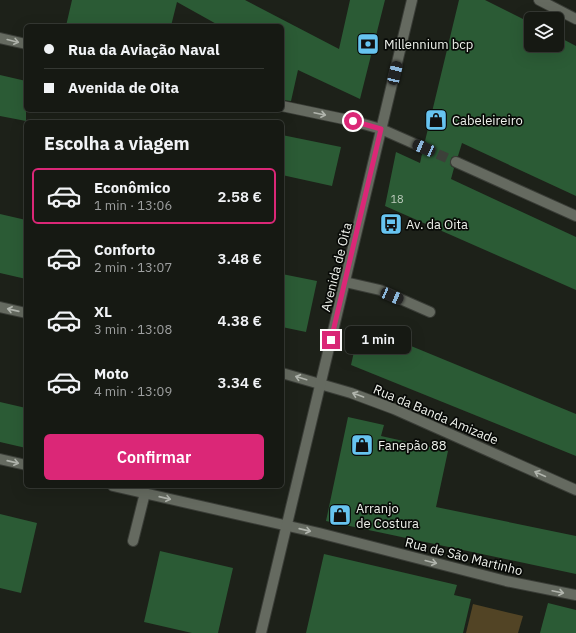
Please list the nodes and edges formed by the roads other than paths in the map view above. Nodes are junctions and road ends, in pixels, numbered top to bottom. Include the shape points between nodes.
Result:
1 (412, 0) edge
2 (540, 0) edge
3 (576, 19) edge
4 (0, 38) edge
5 (24, 44) edge
6 (284, 106) edge
7 (381, 129) junction
8 (424, 148) tunnel mouth
9 (456, 162) tunnel mouth
10 (576, 216) edge
11 (345, 282) junction
12 (0, 307) edge
13 (430, 312) dead end
14 (24, 313) edge
15 (284, 374) edge
16 (321, 384) junction
17 (0, 459) edge
18 (24, 465) edge
19 (123, 488) edge
20 (576, 490) edge
21 (146, 493) junction
22 (288, 526) junction
23 (133, 541) dead end
24 (576, 595) edge
25 (261, 633) edge

1 - 7 street, Avenida de Oita
2 - 3 street
4 -> 5 street
6 -> 7 street
7 - 8 street
7 - 11 street, Avenida de Oita
9 - 10 street
11 - 13 street via 380,290
11 - 16 street, Avenida de Oita
14 -> 12 street
16 -> 15 street, Rua da Banda Amizade
20 -> 16 street, Rua da Banda Amizade via 394,408
16 - 22 street, Avenida de Oita
17 -> 18 street
19 - 21 street, Rua de São Martinho
21 -> 22 street, Rua de São Martinho
21 - 23 street
22 -> 24 street, Rua de São Martinho via 506,581
22 - 25 street, Avenida de Oita

